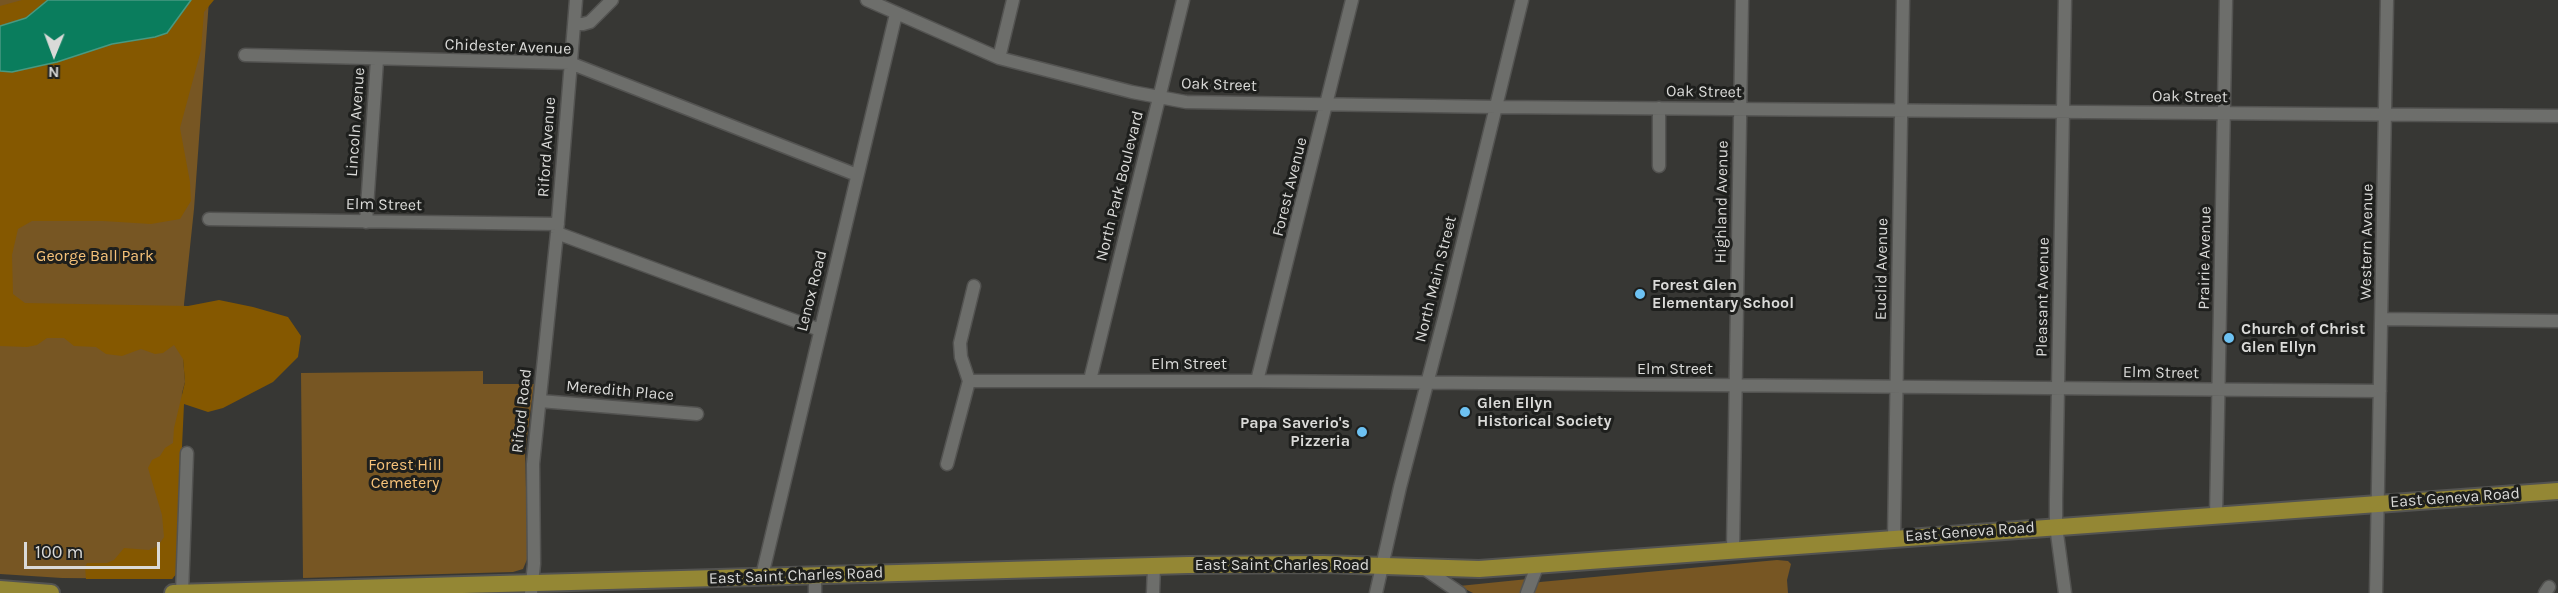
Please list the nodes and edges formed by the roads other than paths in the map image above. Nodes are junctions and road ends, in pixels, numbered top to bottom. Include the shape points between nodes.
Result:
1 (576, 0) edge
2 (612, 0) edge
3 (867, 0) edge
4 (1013, 0) edge
5 (1183, 0) edge
6 (1352, 0) edge
7 (1522, 0) edge
8 (1742, 0) edge
9 (1903, 0) edge
10 (2064, 0) edge
11 (2226, 0) edge
12 (2387, 0) edge
13 (896, 14) junction
14 (574, 24) junction
15 (245, 55) dead end
16 (999, 58) junction
17 (377, 60) junction
18 (570, 63) junction
19 (1159, 97) junction
20 (1327, 104) junction
21 (1496, 108) junction
22 (1659, 108) junction
23 (1741, 109) junction
24 (1901, 110) junction
25 (2062, 112) junction
26 (2224, 113) junction
27 (2386, 113) junction
28 (2558, 116) edge
29 (1659, 166) dead end
30 (857, 175) junction
31 (209, 219) dead end
32 (366, 222) junction
33 (557, 229) junction
34 (974, 286) dead end
35 (2382, 319) junction
36 (2558, 321) edge
37 (820, 330) junction
38 (1090, 380) junction
39 (969, 381) junction
40 (1257, 381) junction
41 (1427, 383) junction
42 (1737, 386) junction
43 (1897, 387) junction
44 (2058, 388) junction
45 (2219, 390) junction
46 (2380, 391) junction
47 (540, 401) junction
48 (697, 414) dead end
49 (187, 453) dead end
50 (947, 464) dead end
51 (2558, 491) edge
52 (2378, 504) junction
53 (2216, 516) junction
54 (2056, 526) junction
55 (1894, 538) junction
56 (1733, 549) junction
57 (1538, 564) junction
58 (1383, 565) junction
59 (1154, 566) junction
60 (1422, 567) junction
61 (815, 575) junction
62 (762, 576) junction
63 (532, 588) edge
64 (0, 589) edge
65 (51, 593) edge
66 (173, 593) edge
67 (182, 593) edge
68 (815, 593) edge
69 (1153, 593) edge
70 (1376, 593) edge
71 (1460, 593) edge
72 (1527, 593) edge
73 (2066, 593) edge
74 (2376, 593) edge

1 - 14 street
2 - 14 street via 590,22
3 - 13 street, Oak Street
4 - 16 street
5 - 19 street, North Park Boulevard
6 - 20 street, Forest Avenue
7 - 21 street, North Main Street
8 - 23 street, Highland Avenue
9 - 24 street, Euclid Avenue
10 - 25 street, Pleasant Avenue
11 - 26 street, Prairie Avenue
12 - 27 street, Western Avenue
13 - 16 street, Oak Street
13 - 30 street, Lenox Road
14 - 18 street
15 - 17 street, Chidester Avenue
16 - 19 street, Oak Street
17 - 18 street, Chidester Avenue
17 - 32 street, Lincoln Avenue
18 - 30 street, Chidester Avenue
18 - 33 street, Riford Avenue
19 - 20 street, Oak Street via 1186,102
19 - 38 street, North Park Boulevard
20 - 21 street, Oak Street
20 - 40 street, Forest Avenue
21 - 22 street, Oak Street
21 - 41 street, North Main Street
22 - 23 street, Oak Street
22 - 29 street
23 - 24 street, Oak Street
23 - 42 street, Highland Avenue
24 - 25 street, Oak Street
24 - 43 street, Euclid Avenue
25 - 26 street, Oak Street
25 - 44 street, Pleasant Avenue
26 - 27 street, Oak Street
26 - 45 street, Prairie Avenue
27 - 28 street, Oak Street
27 - 35 street, Western Avenue
30 - 37 street, Lenox Road
31 - 32 street, Elm Street
32 - 33 street, Elm Street
33 - 37 street, Elm Street
33 - 47 street, Riford Road
34 - 39 street via 960,343
35 - 36 street
35 - 46 street, Western Avenue
37 - 62 street, Lenox Road
38 - 39 street, Elm Street
38 - 40 street, Elm Street
39 - 50 street
40 - 41 street, Elm Street
41 - 42 street, Elm Street
41 - 58 street, North Main Street
42 - 43 street, Elm Street
42 - 56 street, Highland Avenue
43 - 44 street, Elm Street
43 - 55 street, Euclid Avenue
44 - 45 street, Elm Street
44 - 54 street, Pleasant Avenue
45 - 46 street, Elm Street
45 - 53 street, Prairie Avenue
46 - 52 street, Western Avenue
47 - 48 street, Meredith Place
47 - 63 street, Riford Road via 533,464
49 - 67 street
51 - 52 main road, East Geneva Road
52 - 53 main road, East Geneva Road
52 - 74 street, Western Avenue
53 - 54 main road, East Geneva Road
54 - 55 main road, East Geneva Road
54 - 73 street, Pleasant Avenue
55 - 56 main road, East Geneva Road
56 - 57 main road, East Geneva Road
57 - 60 main road, East Geneva Road via 1479,569
57 - 72 street
58 - 59 main road, East Saint Charles Road
58 - 60 main road, East Geneva Road
58 - 70 street, North Main Street
59 - 61 main road, East Saint Charles Road
59 - 69 street
60 - 71 street
61 - 62 main road, East Saint Charles Road
61 - 68 street
62 - 63 main road, East Saint Charles Road
63 - 67 main road, East Saint Charles Road
64 - 65 main road
66 - 67 main road, East Saint Charles Road

